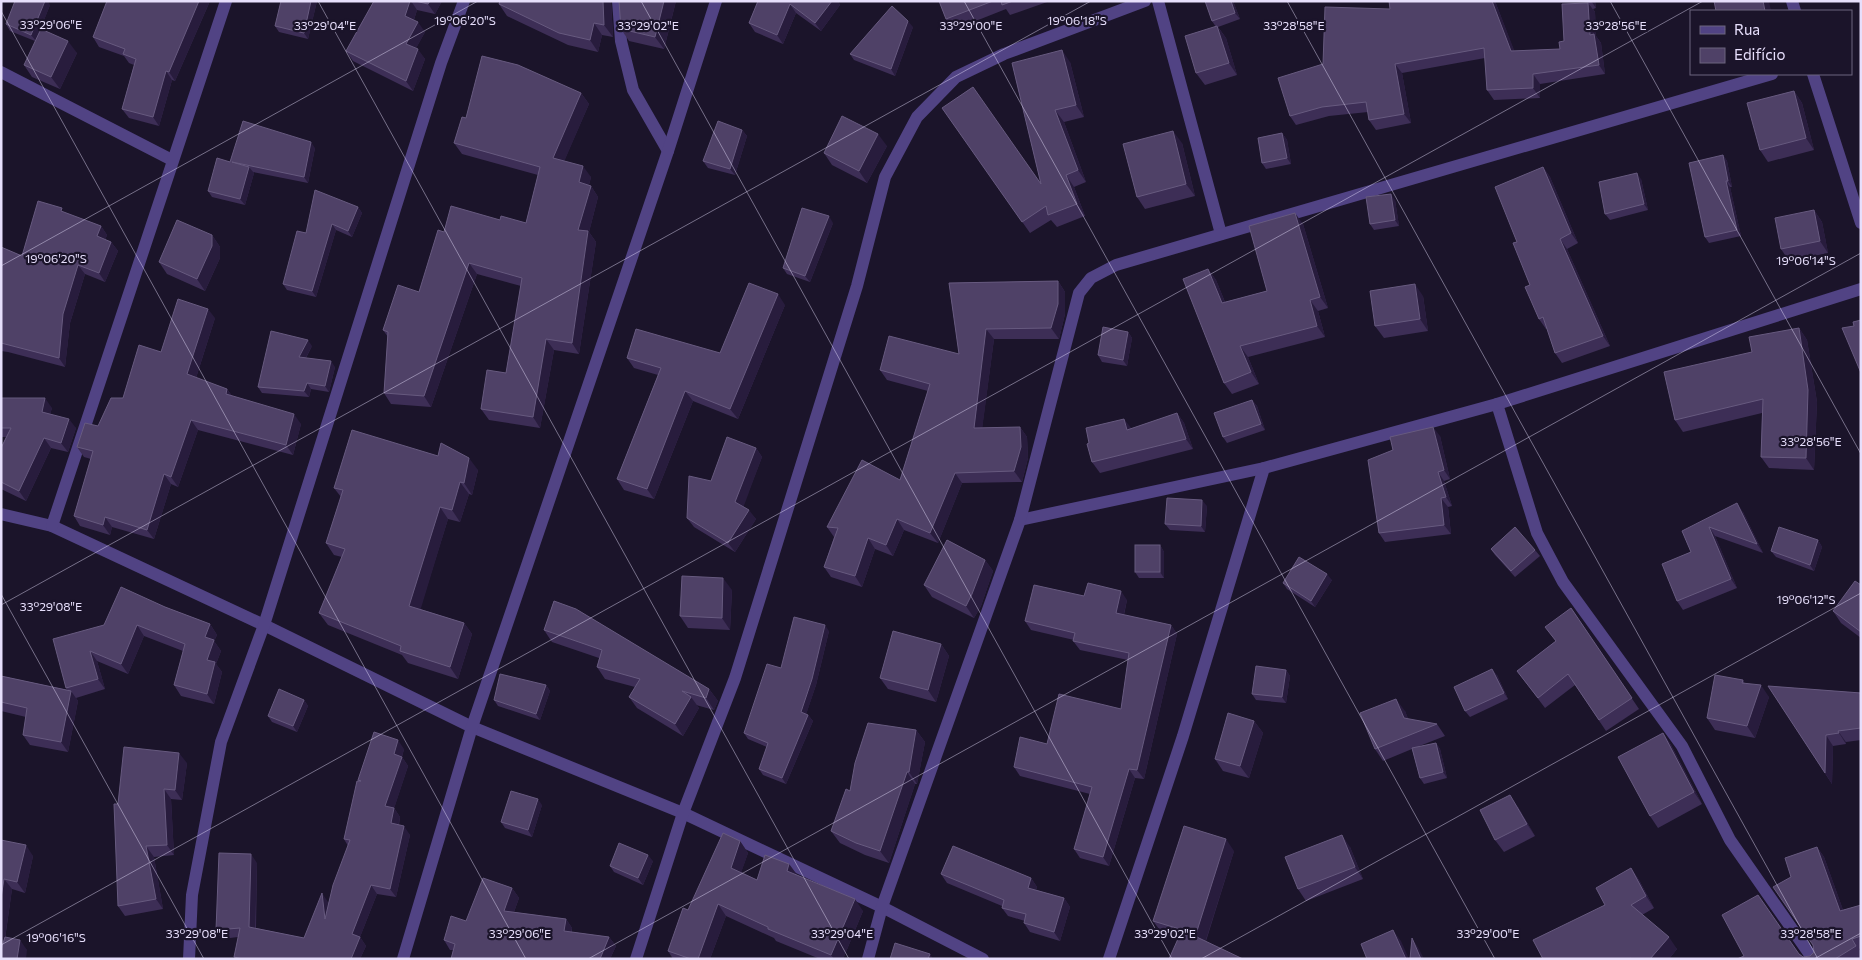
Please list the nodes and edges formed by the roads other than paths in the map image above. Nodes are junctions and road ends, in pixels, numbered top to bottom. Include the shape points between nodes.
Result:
1 (226, 1) edge
2 (464, 1) edge
3 (618, 1) edge
4 (716, 1) edge
5 (1145, 1) edge
6 (1158, 1) edge
7 (1, 72) edge
8 (1769, 75) edge
9 (1813, 75) edge
10 (668, 151) junction
11 (172, 160) junction
12 (1861, 223) edge
13 (1221, 234) junction
14 (1861, 289) edge
15 (1497, 404) junction
16 (1264, 468) junction
17 (1, 514) edge
18 (1020, 520) junction
19 (52, 526) junction
20 (264, 625) junction
21 (472, 727) junction
22 (683, 813) junction
23 (882, 906) junction
24 (189, 959) edge
25 (403, 959) edge
26 (636, 959) edge
27 (868, 959) edge
28 (983, 959) edge
29 (1109, 959) edge
30 (1813, 959) edge

1 - 11 street
2 - 20 street
3 - 10 street via 620,41 633,90
4 - 10 street
5 - 22 street via 1004,54 956,78 917,117 884,177 857,286 735,678
6 - 13 street
7 - 11 street
8 - 13 street
9 - 12 street
10 - 21 street
11 - 19 street
13 - 18 street via 1116,265 1091,278 1078,293
14 - 15 street
15 - 16 street
15 - 30 street via 1536,533 1563,582 1682,746 1730,840
16 - 18 street
16 - 29 street via 1184,736
17 - 19 street
18 - 23 street
19 - 20 street
20 - 21 street
20 - 24 street via 221,742 192,895
21 - 22 street
21 - 25 street
22 - 23 street
22 - 26 street
23 - 27 street
23 - 28 street

